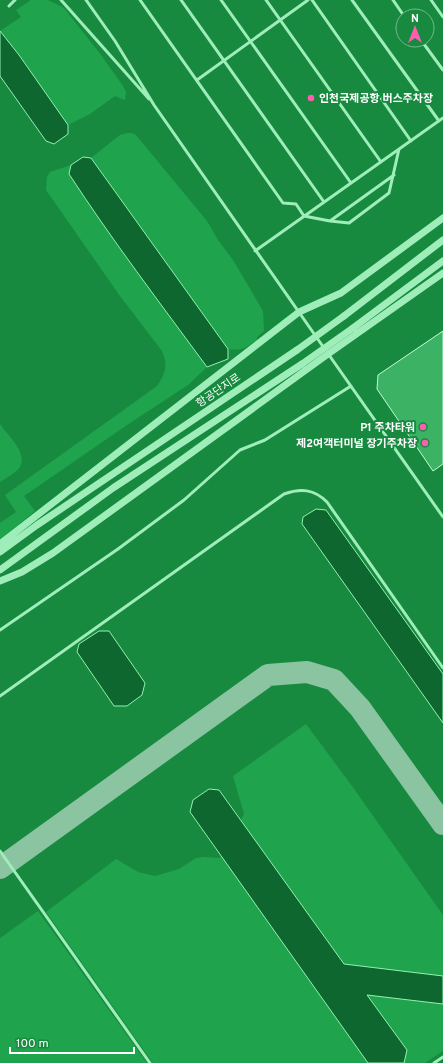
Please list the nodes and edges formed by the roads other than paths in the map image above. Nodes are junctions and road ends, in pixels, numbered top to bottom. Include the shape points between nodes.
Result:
1 (15, 0) edge
2 (61, 0) edge
3 (86, 0) edge
4 (140, 0) edge
5 (182, 0) edge
6 (221, 0) edge
7 (266, 0) edge
8 (308, 0) edge
9 (312, 0) edge
10 (352, 0) edge
11 (431, 0) edge
12 (9, 6) dead end
13 (443, 17) edge
14 (280, 20) junction
15 (251, 41) junction
16 (428, 48) edge
17 (224, 60) junction
18 (443, 70) edge
19 (197, 80) junction
20 (154, 105) junction
21 (443, 118) edge
22 (438, 121) junction
23 (411, 141) junction
24 (399, 149) junction
25 (381, 162) junction
26 (394, 175) junction
27 (351, 183) junction
28 (324, 202) junction
29 (304, 216) junction
30 (443, 218) edge
31 (330, 221) junction
32 (443, 240) edge
33 (255, 250) junction
34 (443, 261) edge
35 (443, 273) edge
36 (299, 312) junction
37 (328, 354) junction
38 (351, 386) junction
39 (443, 517) edge
40 (35, 522) junction
41 (1, 549) edge
42 (0, 570) edge
43 (0, 581) edge
44 (0, 630) edge
45 (443, 668) edge
46 (0, 696) edge
47 (0, 851) edge
48 (443, 1057) edge
49 (150, 1063) edge
50 (434, 1063) edge

1 - 12 lane
2 - 20 lane
3 - 20 lane
4 - 19 lane
5 - 17 lane
6 - 15 lane
7 - 14 lane
8 - 14 lane
9 - 23 lane
10 - 22 lane
11 - 13 lane
14 - 15 lane
14 - 25 lane
15 - 17 lane
15 - 27 lane
16 - 18 lane
17 - 19 lane
17 - 28 lane
19 - 29 lane via 283,203 296,204
20 - 33 lane
21 - 22 lane
22 - 23 lane
23 - 24 lane
24 - 25 lane
24 - 26 lane
25 - 27 lane
26 - 31 lane
26 - 31 lane via 389,193 349,223
27 - 28 lane
28 - 29 lane
29 - 31 lane
29 - 33 lane
30 - 36 street via 341,293
32 - 40 street, 항공단지로, bridge via 297,350
33 - 36 lane
34 - 42 street, bridge via 302,364 113,488
35 - 37 street
36 - 37 lane
36 - 40 street
37 - 38 lane
37 - 43 street via 53,553 22,572
38 - 39 lane
38 - 44 lane via 265,440 240,450 184,500
40 - 41 street, 항공단지로
45 - 46 lane via 327,502 314,492 300,490 284,494
47 - 49 lane
48 - 50 lane

